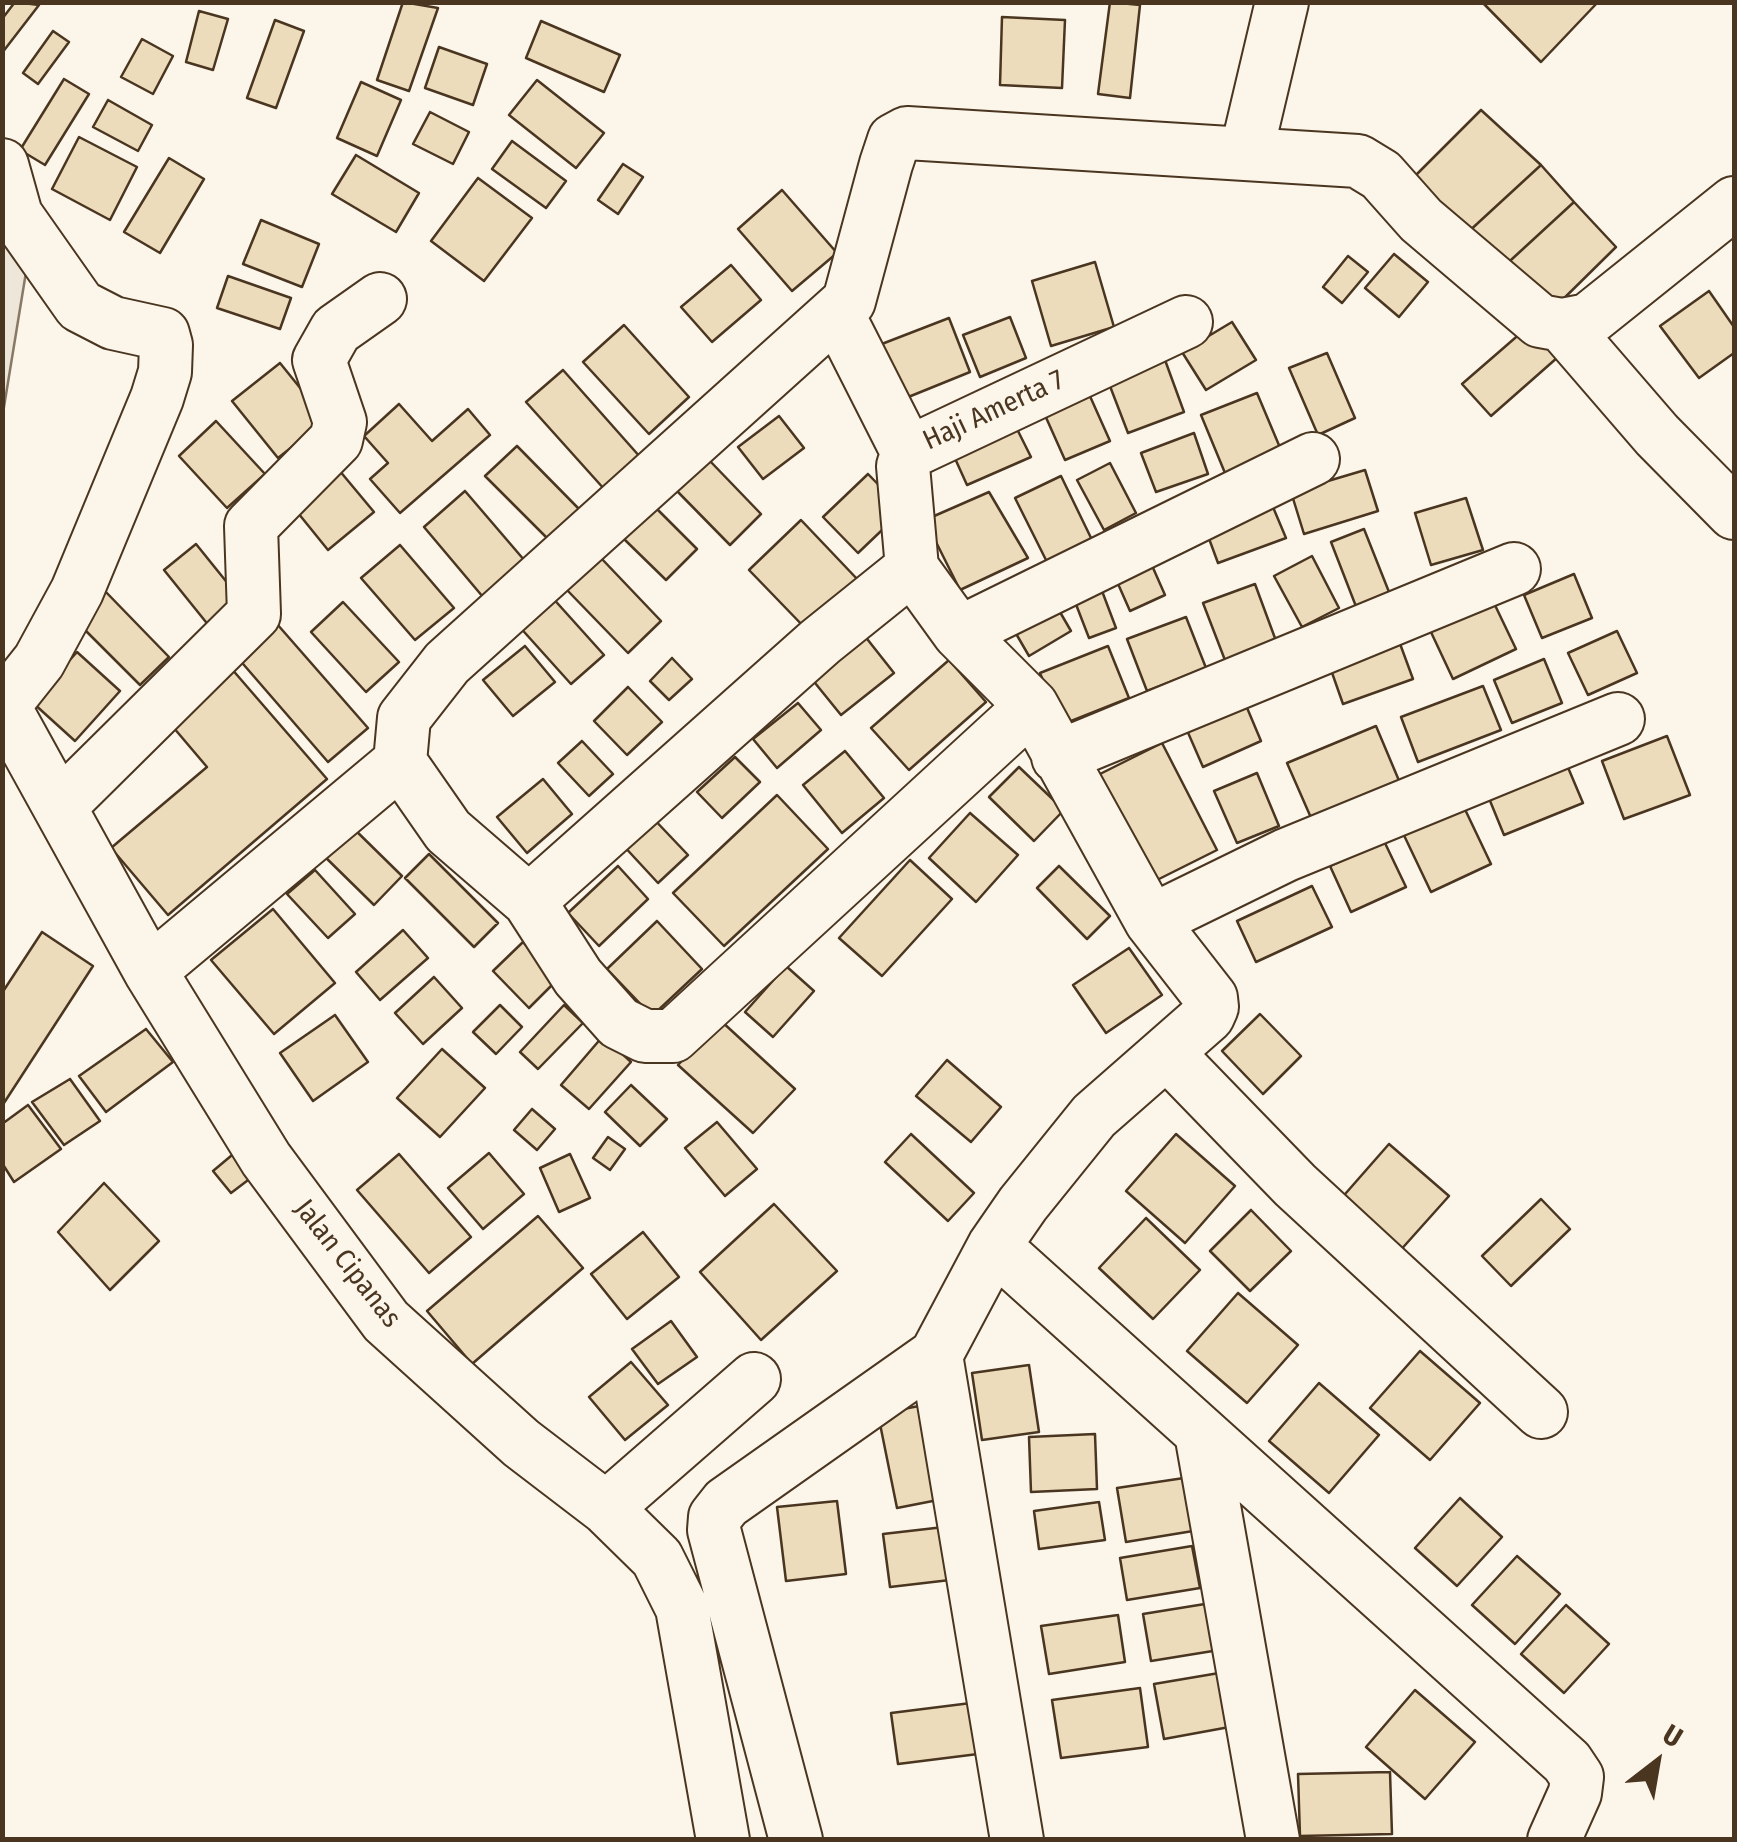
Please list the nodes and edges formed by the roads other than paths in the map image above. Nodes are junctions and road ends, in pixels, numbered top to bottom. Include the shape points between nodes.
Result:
1 (1282, 2) edge
2 (1246, 154) junction
3 (2, 165) edge
4 (1734, 203) edge
5 (380, 299) dead end
6 (837, 313) junction
7 (1186, 322) dead end
8 (1562, 325) junction
9 (908, 453) junction
10 (1313, 459) dead end
11 (1734, 513) edge
12 (912, 568) junction
13 (1514, 570) dead end
14 (959, 633) junction
15 (3, 704) edge
16 (1032, 706) junction
17 (1618, 718) dead end
18 (1058, 757) junction
19 (400, 762) junction
20 (62, 804) junction
21 (529, 900) junction
22 (1151, 921) junction
23 (150, 971) junction
24 (1167, 1053) junction
25 (994, 1246) junction
26 (936, 1355) junction
27 (754, 1380) dead end
28 (1540, 1412) dead end
29 (1201, 1433) junction
30 (606, 1508) junction
31 (723, 1840) edge
32 (796, 1840) edge
33 (1017, 1840) edge
34 (1273, 1840) edge
35 (1554, 1840) edge

1 - 2 street
2 - 6 street via 906,133 894,140 849,301
2 - 8 street via 1358,161 1540,320
3 - 15 street via 16,215 80,306 113,324 162,334 166,345 156,398 77,591 39,661
4 - 8 street via 1588,320
5 - 20 street via 336,330 319,360 340,422 336,440 251,526 254,614
6 - 9 street
6 - 19 street via 447,663 404,718
7 - 9 street, Haji Amerta 7
8 - 11 street
9 - 12 street, Haji Amerta 7 via 902,466
10 - 14 street
12 - 14 street
12 - 21 street
13 - 18 street
14 - 16 street
15 - 20 street, Jalan Cipanas
16 - 18 street
16 - 21 street via 673,1036 645,1036 619,1023 578,978
17 - 22 street via 1286,856
18 - 22 street
19 - 21 street via 448,831
19 - 23 street
20 - 23 street, Jalan Cipanas
22 - 24 street via 1211,998 1208,1016
23 - 30 street, Jalan Cipanas via 266,1158 386,1321 521,1443
24 - 25 street via 1094,1116
24 - 28 street via 1295,1185
25 - 26 street
25 - 29 street
26 - 32 street via 715,1516
26 - 33 street
27 - 30 street
29 - 34 street
29 - 35 street via 1568,1762 1578,1777
30 - 31 street, Jalan Cipanas via 657,1558 682,1608

